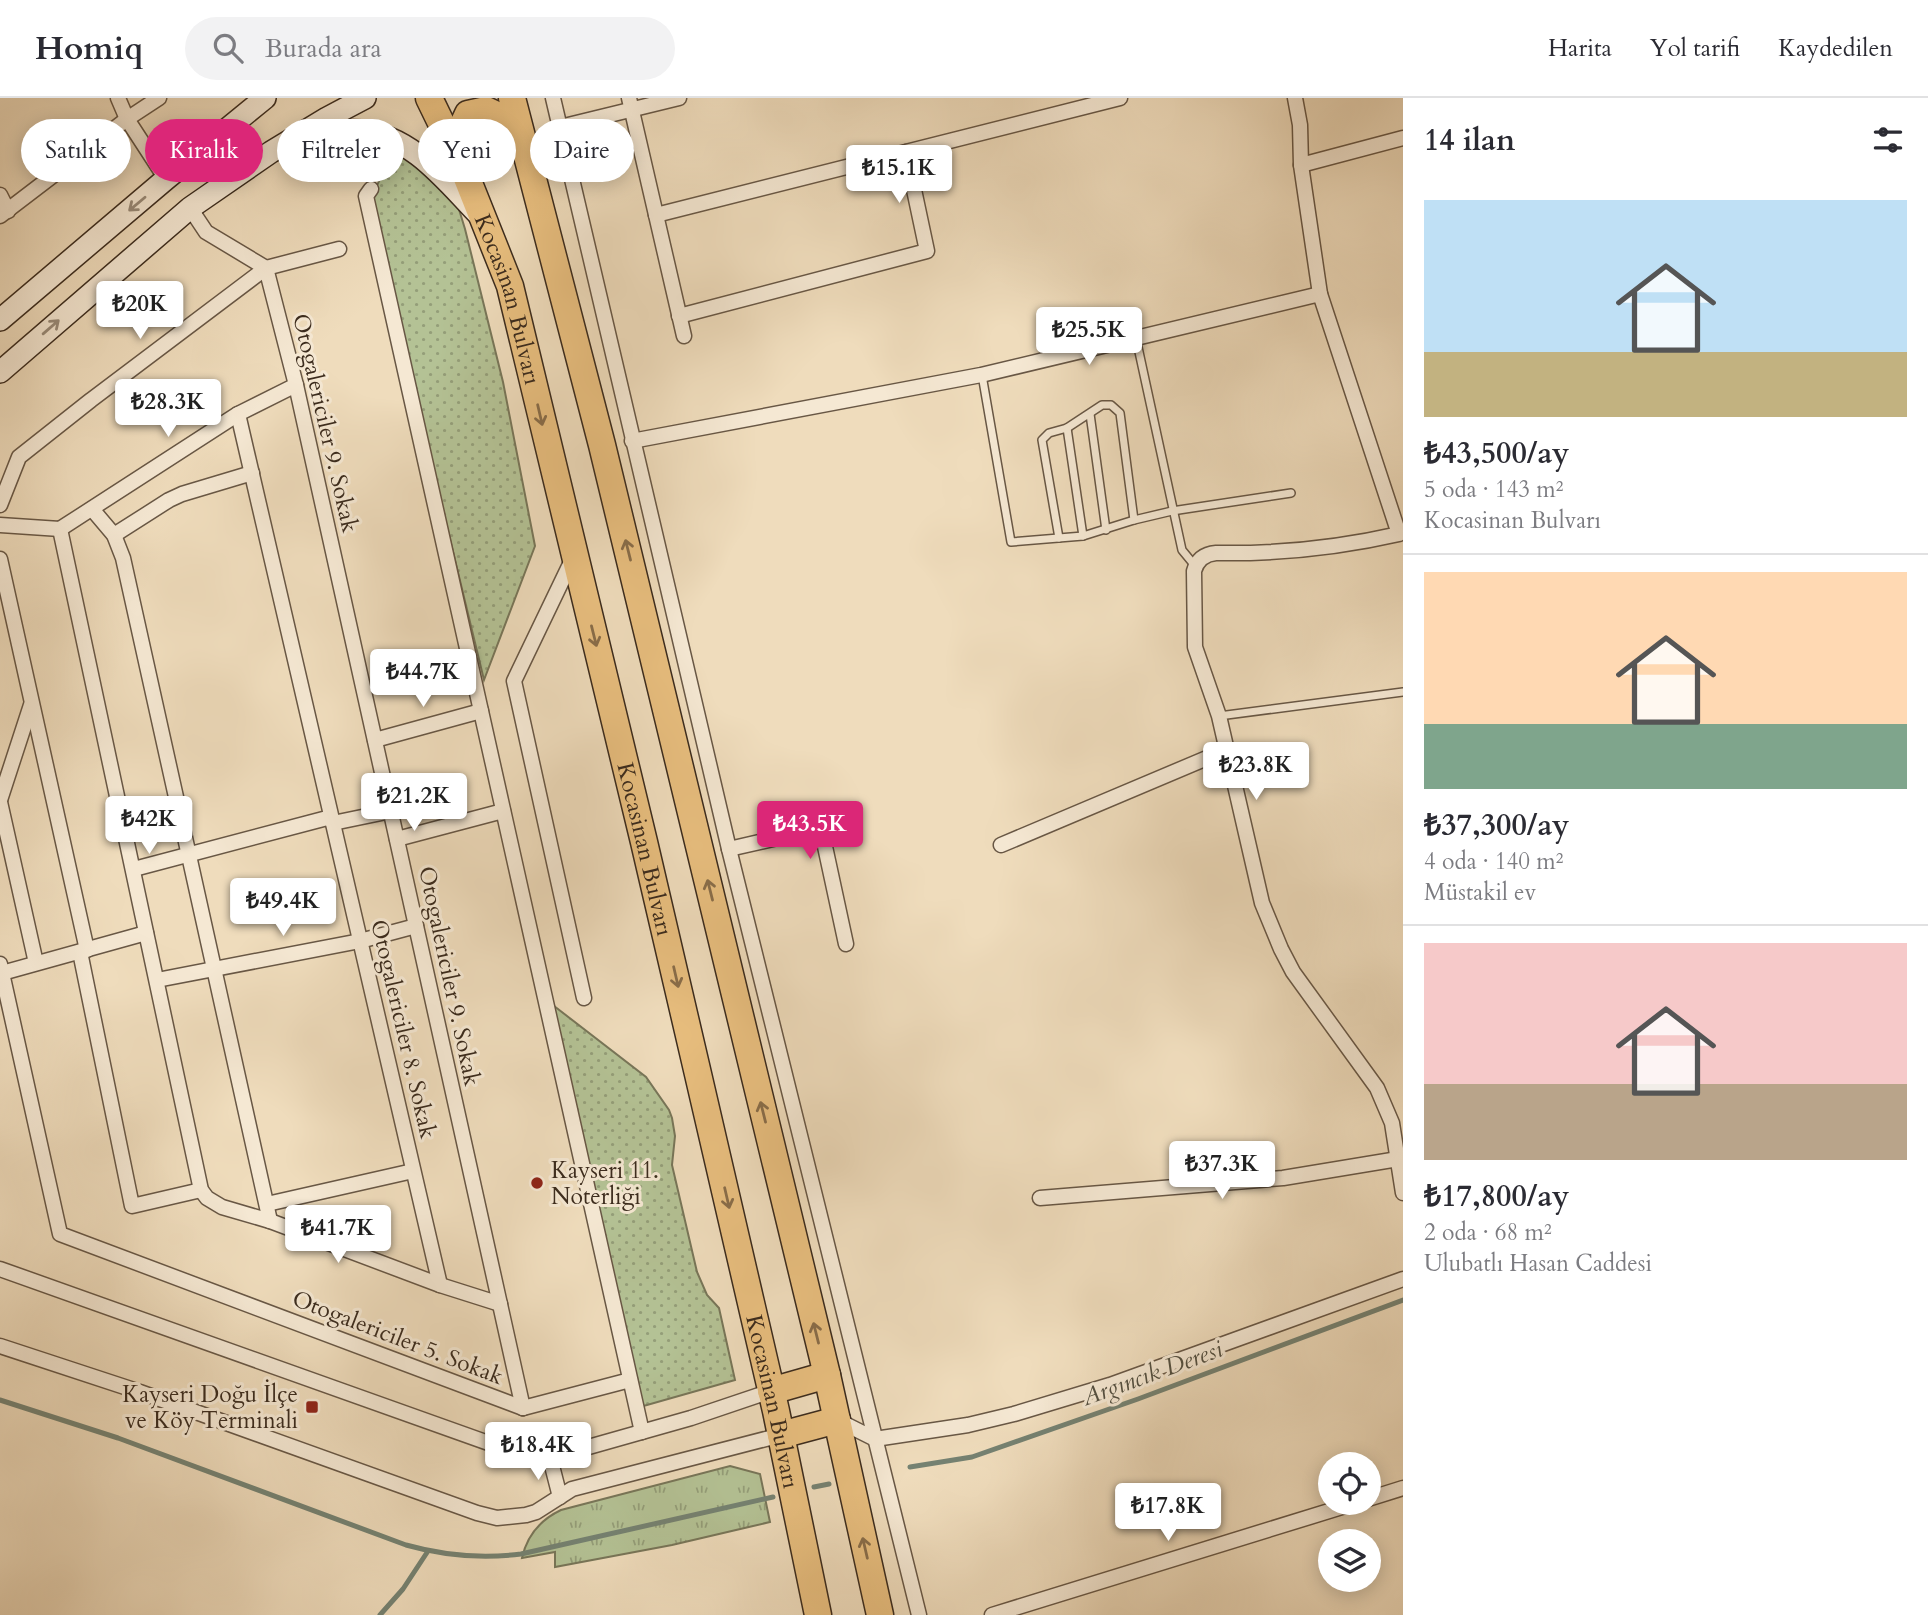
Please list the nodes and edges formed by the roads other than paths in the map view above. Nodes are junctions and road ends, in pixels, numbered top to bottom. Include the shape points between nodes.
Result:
1 (118, 98) edge
2 (159, 98) edge
3 (265, 98) edge
4 (351, 98) edge
5 (365, 98) edge
6 (429, 98) edge
7 (512, 98) edge
8 (553, 98) edge
9 (679, 98) edge
10 (1120, 98) edge
11 (1295, 98) edge
12 (630, 103) edge
13 (327, 118) joint
14 (127, 119) joint
15 (239, 119) edge
16 (439, 119) edge
17 (466, 119) edge
18 (502, 119) edge
19 (558, 119) edge
20 (583, 119) edge
21 (131, 125) edge
22 (1403, 138) edge
23 (516, 141) edge
24 (404, 145) edge
25 (145, 147) edge
26 (277, 149) edge
27 (906, 152) junction
28 (528, 160) junction
29 (1301, 165) junction
30 (45, 182) edge
31 (162, 182) edge
32 (468, 182) edge
33 (573, 182) edge
34 (371, 189) dead end
35 (0, 195) edge
36 (190, 208) junction
37 (4, 213) edge
38 (656, 215) junction
39 (484, 220) junction
40 (339, 248) dead end
41 (266, 268) junction
42 (1320, 294) junction
43 (679, 316) junction
44 (0, 320) edge
45 (684, 336) dead end
46 (1136, 338) junction
47 (0, 372) edge
48 (982, 375) junction
49 (296, 385) junction
50 (238, 414) junction
51 (1090, 414) junction
52 (1067, 428) junction
53 (632, 441) junction
54 (252, 473) junction
55 (1291, 493) dead end
56 (0, 505) edge
57 (92, 509) junction
58 (1172, 511) junction
59 (1134, 520) junction
60 (0, 525) edge
61 (60, 529) junction
62 (1106, 530) junction
63 (1401, 534) edge
64 (114, 535) junction
65 (1083, 536) junction
66 (1059, 538) junction
67 (574, 556) junction
68 (0, 559) edge
69 (1196, 566) junction
70 (1403, 692) edge
71 (32, 703) junction
72 (481, 711) junction
73 (1219, 716) junction
74 (375, 740) junction
75 (1226, 750) junction
76 (0, 801) edge
77 (391, 811) junction
78 (503, 811) junction
79 (332, 820) junction
80 (397, 839) junction
81 (1001, 845) dead end
82 (729, 849) junction
83 (189, 854) junction
84 (134, 869) junction
85 (416, 926) junction
86 (146, 933) junction
87 (360, 941) junction
88 (846, 944) dead end
89 (83, 951) junction
90 (36, 963) junction
91 (1, 968) edge
92 (214, 968) junction
93 (157, 980) junction
94 (584, 998) dead end
95 (1398, 1159) junction
96 (413, 1171) junction
97 (201, 1190) junction
98 (1403, 1193) edge
99 (1040, 1198) dead end
100 (267, 1205) junction
101 (271, 1221) junction
102 (0, 1269) edge
103 (1403, 1279) edge
104 (440, 1285) junction
105 (500, 1304) junction
106 (0, 1346) edge
107 (827, 1376) junction
108 (630, 1380) junction
109 (771, 1391) junction
110 (523, 1408) junction
111 (837, 1420) junction
112 (642, 1432) junction
113 (781, 1435) junction
114 (875, 1439) junction
115 (550, 1458) junction
116 (1403, 1488) edge
117 (1381, 1495) edge
118 (560, 1497) junction
119 (1318, 1514) edge
120 (818, 1615) edge
121 (880, 1615) edge
122 (919, 1615) edge
123 (992, 1615) edge

1 - 14 street
2 - 14 street
3 - 15 street
4 - 13 street
5 - 13 street
6 - 16 highway, Kocasinan Bulvarı
7 - 28 highway
8 - 19 street
9 - 12 street
10 - 27 street
11 - 29 street
12 - 20 street
12 - 38 street
17 - 18 highway via 468,114 486,110
21 - 25 street
22 - 29 street
23 - 28 highway
24 - 39 street
26 - 36 street
27 - 38 street
27 - 43 street via 927,251
107 -> 28 highway via 602,445
29 - 42 street
30 - 37 street
31 -> 44 street
32 - 39 highway, Kocasinan Bulvarı
33 - 53 street
34 - 72 street via 366,196
35 - 37 street
36 - 41 street via 206,232
47 -> 36 street
38 - 43 street
39 -> 67 highway, Kocasinan Bulvarı via 510,286
40 - 41 street
41 - 49 street, Otogalericiler 9. Sokak
41 - 56 street via 19,457
42 - 46 street
42 - 63 street
43 - 45 street
46 - 48 street
46 - 58 lane
48 - 53 street
48 - 66 lane via 1011,542
49 - 50 street
49 - 74 street, Otogalericiler 9. Sokak
50 - 54 street, Otogalericiler 8. Sokak
50 - 57 street
51 - 52 lane
51 - 59 lane via 1102,405 1111,405 1120,413
51 - 62 lane
52 - 65 lane
52 - 66 lane via 1042,440
53 - 82 street
54 - 64 street via 175,497
54 - 79 street, Otogalericiler 8. Sokak
55 - 58 lane
57 - 61 street
57 - 64 street
58 - 59 lane
58 - 69 lane via 1182,550
59 - 62 lane
60 - 61 street
61 - 84 street
62 - 65 lane
63 - 69 street via 1301,551 1211,554
64 - 83 street
65 - 66 lane
67 - 94 street via 514,681
67 -> 109 highway, Kocasinan Bulvarı
68 - 71 street
69 - 73 street via 1195,647
70 - 73 lane
71 - 76 street
71 - 89 street
72 - 74 street
72 - 78 street
73 - 75 street
74 - 77 street, Otogalericiler 9. Sokak
75 - 81 street
75 - 95 street via 1270,925 1293,972 1377,1088 1392,1123
76 - 90 street
77 - 79 street
77 - 80 street, Otogalericiler 9. Sokak
78 - 80 street
78 - 108 street
79 - 83 street
79 - 87 street, Otogalericiler 8. Sokak
80 - 85 street, Otogalericiler 9. Sokak
82 - 88 street via 821,828
82 - 114 street
83 - 84 street
83 - 92 street
84 - 86 street
85 - 87 street
85 - 105 street, Otogalericiler 9. Sokak
86 - 89 street
86 - 93 street
87 - 92 street
87 - 96 street, Otogalericiler 8. Sokak
89 - 90 street
89 - 97 street via 132,1206
90 - 91 street
91 - 110 street, Otogalericiler 5. Sokak via 60,1234
92 - 93 street
92 - 100 street
93 - 97 street
95 - 98 street
95 - 99 street via 1283,1178
96 - 100 street
96 - 104 street, Otogalericiler 8. Sokak
97 - 101 street via 222,1207
100 - 101 street
101 - 104 street
102 - 115 street via 539,1461
103 - 114 street via 1062,1401 968,1424
104 - 105 street
105 - 110 street, Otogalericiler 9. Sokak
106 - 118 street via 487,1516 526,1515
107 - 109 highway
107 - 111 highway
108 - 110 street
108 - 112 street
109 - 112 street
109 - 113 highway, Kocasinan Bulvarı
111 - 113 highway
111 - 114 street
121 -> 111 highway
112 - 115 street
113 - 118 street via 572,1489
113 - 120 highway, Kocasinan Bulvarı
114 - 122 street
115 - 118 street
116 - 117 street
119 - 123 street

